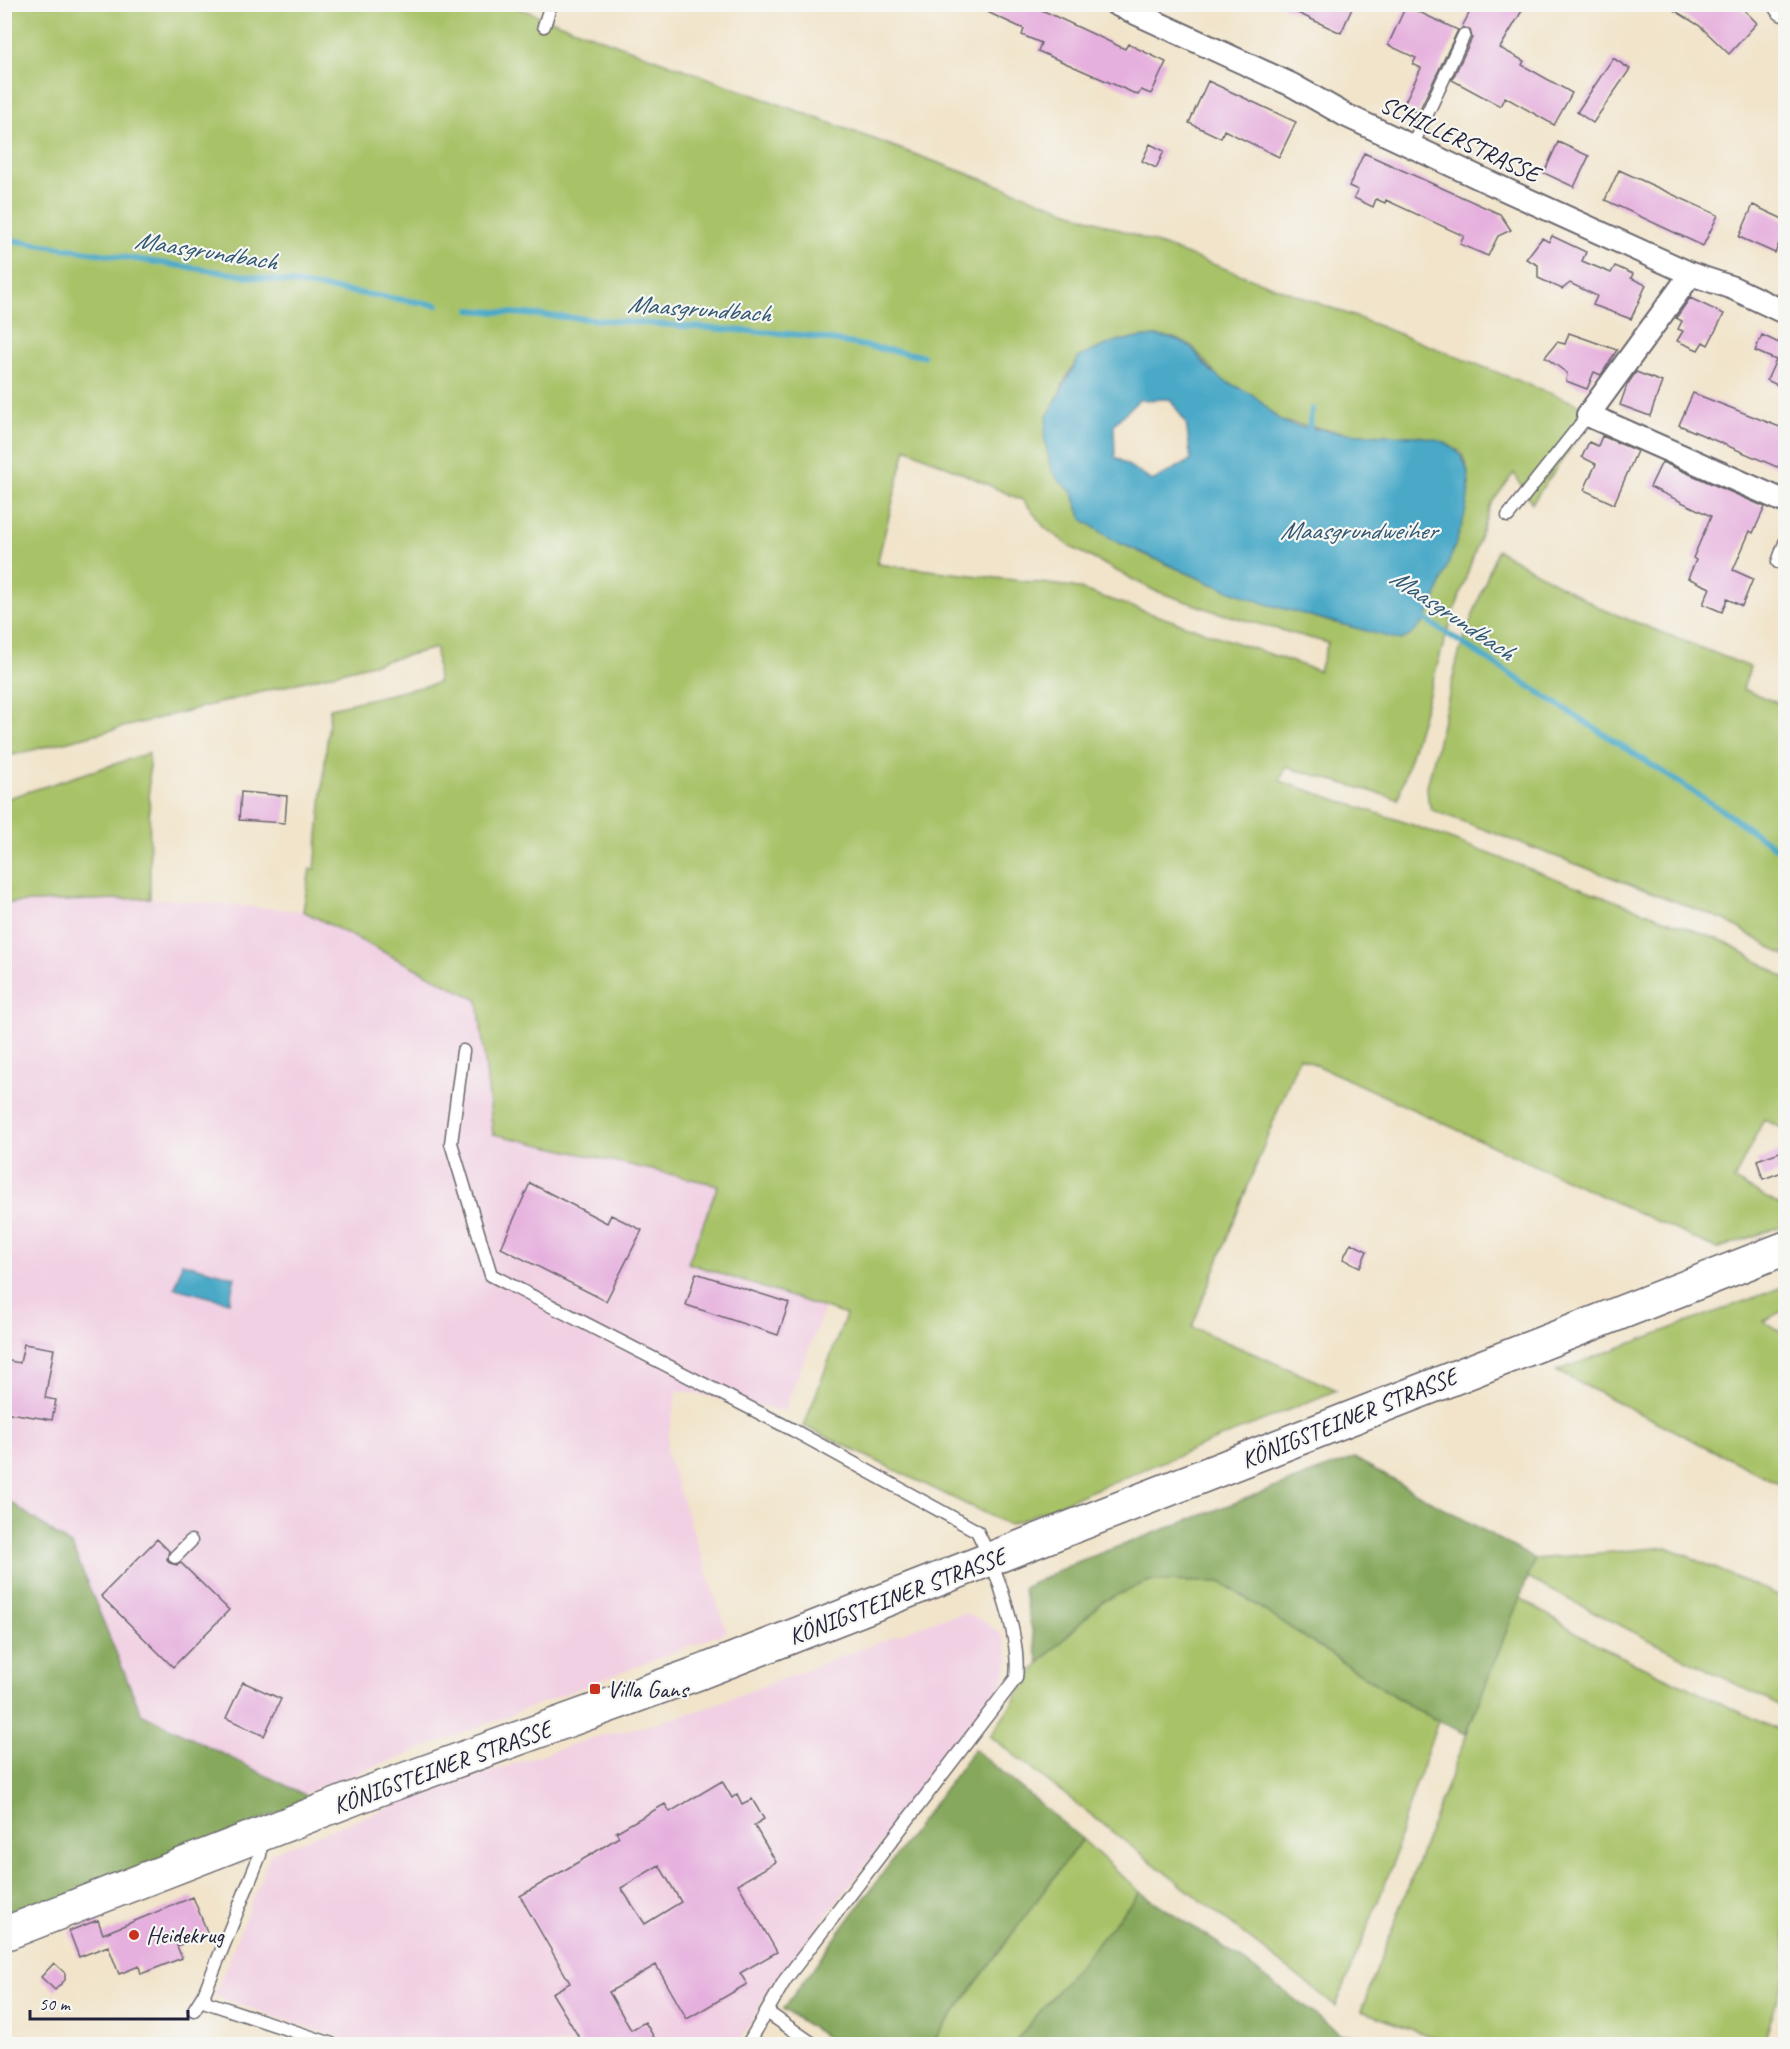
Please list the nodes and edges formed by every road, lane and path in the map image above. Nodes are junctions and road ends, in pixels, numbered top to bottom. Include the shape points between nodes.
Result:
1 (551, 4) edge
2 (1116, 4) edge
3 (544, 26) dead end
4 (1464, 34) dead end
5 (1412, 146) junction
6 (1691, 274) junction
7 (1785, 313) edge
8 (1588, 414) junction
9 (1785, 502) edge
10 (1508, 516) dead end
11 (1785, 540) edge
12 (1778, 562) dead end
13 (463, 1051) dead end
14 (1785, 1248) edge
15 (191, 1541) dead end
16 (175, 1557) dead end
17 (992, 1559) junction
18 (261, 1834) junction
19 (4, 1934) edge
20 (204, 1994) junction
21 (194, 2010) dead end
22 (767, 2012) junction
23 (332, 2044) edge
24 (748, 2044) edge
25 (813, 2044) edge

1 - 3 lane
2 - 5 street, SCHILLERSTRASSE via 1292,85
4 - 5 lane
5 - 6 street, SCHILLERSTRASSE
6 - 7 street, SCHILLERSTRASSE via 1733,288
6 - 8 street
8 - 9 street
8 - 10 lane
11 - 12 lane
13 - 17 lane via 451,1143 491,1275 793,1430 977,1531
14 - 17 main road, KÖNIGSTEINER STRASSE
15 - 16 lane
17 - 18 main road, KÖNIGSTEINER STRASSE via 701,1672 344,1795
17 - 22 lane via 1018,1658 1016,1678 785,1980
18 - 19 main road, KÖNIGSTEINER STRASSE
18 - 20 lane via 260,1855
20 - 21 lane
20 - 23 lane via 206,2002
22 - 24 lane
22 - 25 lane

